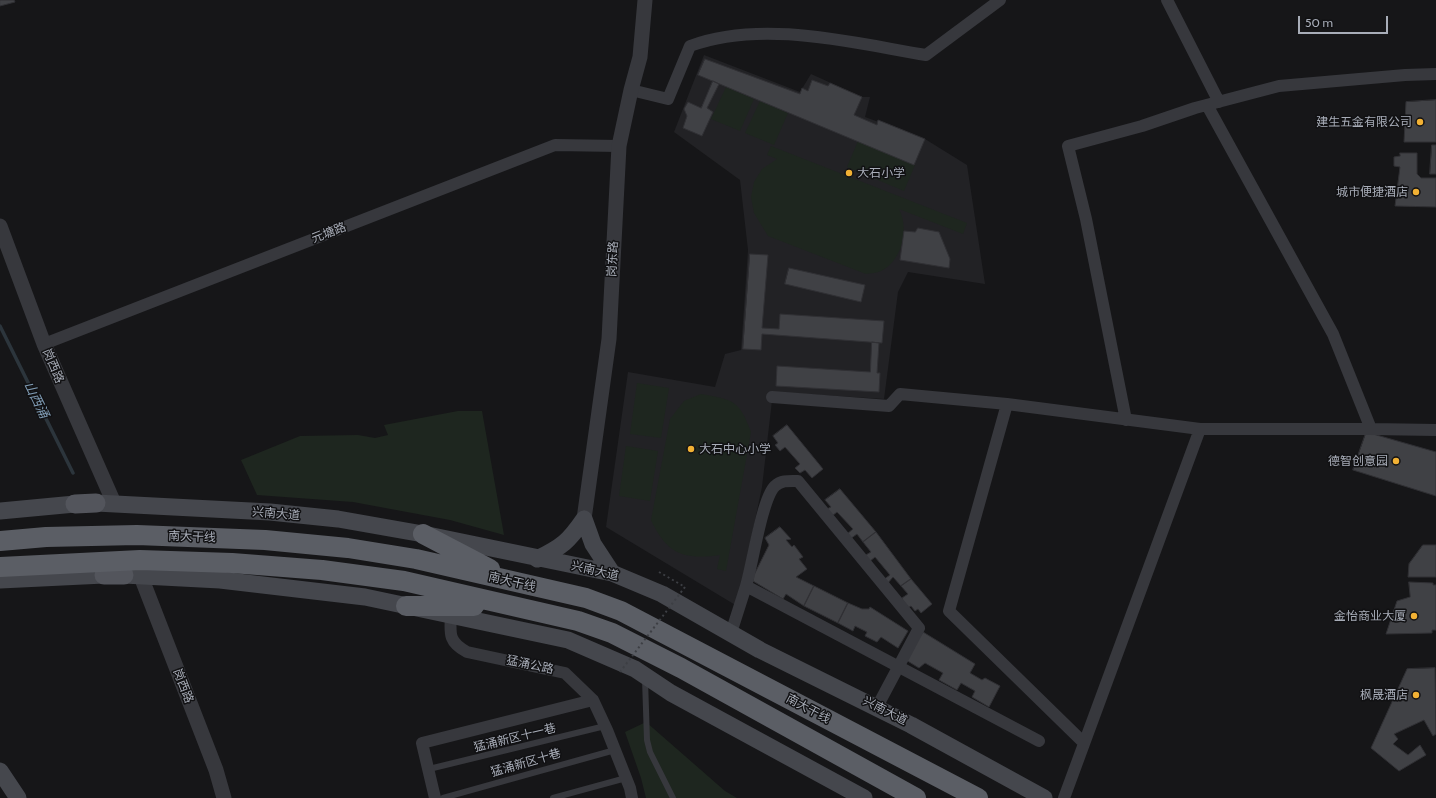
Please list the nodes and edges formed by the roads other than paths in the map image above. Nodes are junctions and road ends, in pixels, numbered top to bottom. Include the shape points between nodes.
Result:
1 (645, 0) edge
2 (1000, 0) edge
3 (1166, 0) edge
4 (1436, 74) edge
5 (631, 90) junction
6 (1213, 104) junction
7 (619, 146) junction
8 (0, 226) edge
9 (44, 344) junction
10 (772, 397) dead end
11 (1007, 404) junction
12 (1126, 420) junction
13 (1371, 429) junction
14 (1200, 430) junction
15 (1436, 430) edge
16 (105, 503) junction
17 (75, 504) joint
18 (4, 513) edge
19 (584, 519) junction
20 (424, 534) junction
21 (0, 541) edge
22 (537, 559) junction
23 (0, 567) edge
24 (612, 573) junction
25 (132, 574) junction
26 (104, 575) joint
27 (0, 580) edge
28 (514, 582) junction
29 (746, 586) junction
30 (406, 606) junction
31 (510, 606) junction
32 (451, 615) junction
33 (731, 633) junction
34 (899, 665) junction
35 (645, 676) junction
36 (592, 700) junction
37 (877, 707) junction
38 (605, 726) junction
39 (1039, 740) dead end
40 (1084, 743) junction
41 (615, 750) junction
42 (429, 769) junction
43 (0, 771) edge
44 (626, 778) junction
45 (18, 798) edge
46 (224, 798) edge
47 (436, 798) edge
48 (443, 798) edge
49 (553, 798) edge
50 (632, 798) edge
51 (673, 798) edge
52 (864, 798) edge
53 (916, 798) edge
54 (978, 798) edge
55 (1044, 798) edge
56 (1064, 798) edge

1 - 5 street, 岗东路 via 640,57
2 - 5 street via 926,55 816,36 739,34 711,38 690,46 668,99
3 - 6 street
4 - 6 street via 1279,86
5 - 7 street, 岗东路
6 - 12 street via 1068,146 1086,219
6 - 13 street via 1333,334
7 - 9 street, 元塘路 via 555,145
7 - 19 street, 岗东路 via 609,339
8 - 9 street, 岗西路
9 - 16 street, 岗西路
10 - 11 street via 889,406 900,394
11 - 12 street
11 - 40 street via 949,612
12 - 14 street
13 - 14 street
13 - 15 street
14 - 40 street
16 - 17 main road
16 - 20 main road, 兴南大道 via 270,512 338,519
17 - 18 main road
19 - 22 main road via 570,539 557,550
19 - 24 main road via 593,544
20 - 22 main road, 兴南大道
20 - 28 highway
21 - 28 highway, 南大干线 via 137,535 265,540 348,548 416,559
22 - 24 main road, 兴南大道
23 - 31 highway, 南大干线 via 70,562 184,561 278,566 404,581
24 - 33 main road, 兴南大道 via 662,594
25 - 26 main road
25 - 30 main road via 220,580 365,597
25 - 46 street, 岗西路 via 216,770
26 - 27 main road
28 - 54 highway, 南大干线 via 586,598 621,611
29 - 33 street
29 - 34 street
29 - 34 street via 753,552 774,487 785,480 798,481 919,628
30 - 31 highway
30 - 32 main road
31 - 53 highway, 南大干线 via 578,621 612,633 681,668
32 - 35 main road via 568,640 635,669
32 - 36 street, 猛涌公路 via 450,635 457,647 467,652 564,673
33 - 37 main road, 兴南大道
34 - 37 street
34 - 39 street
35 - 51 lane via 647,740 650,752
35 - 52 main road
36 - 38 street, 猛涌公路
36 - 42 street via 422,743
37 - 55 main road, 兴南大道
38 - 41 street, 猛涌公路
38 - 42 lane, 猛涌新区十一巷
40 - 56 street
41 - 44 street, 猛涌公路
41 - 48 lane, 猛涌新区十巷
42 - 47 street
43 - 45 main road
44 - 49 lane
44 - 50 street, 猛涌公路

